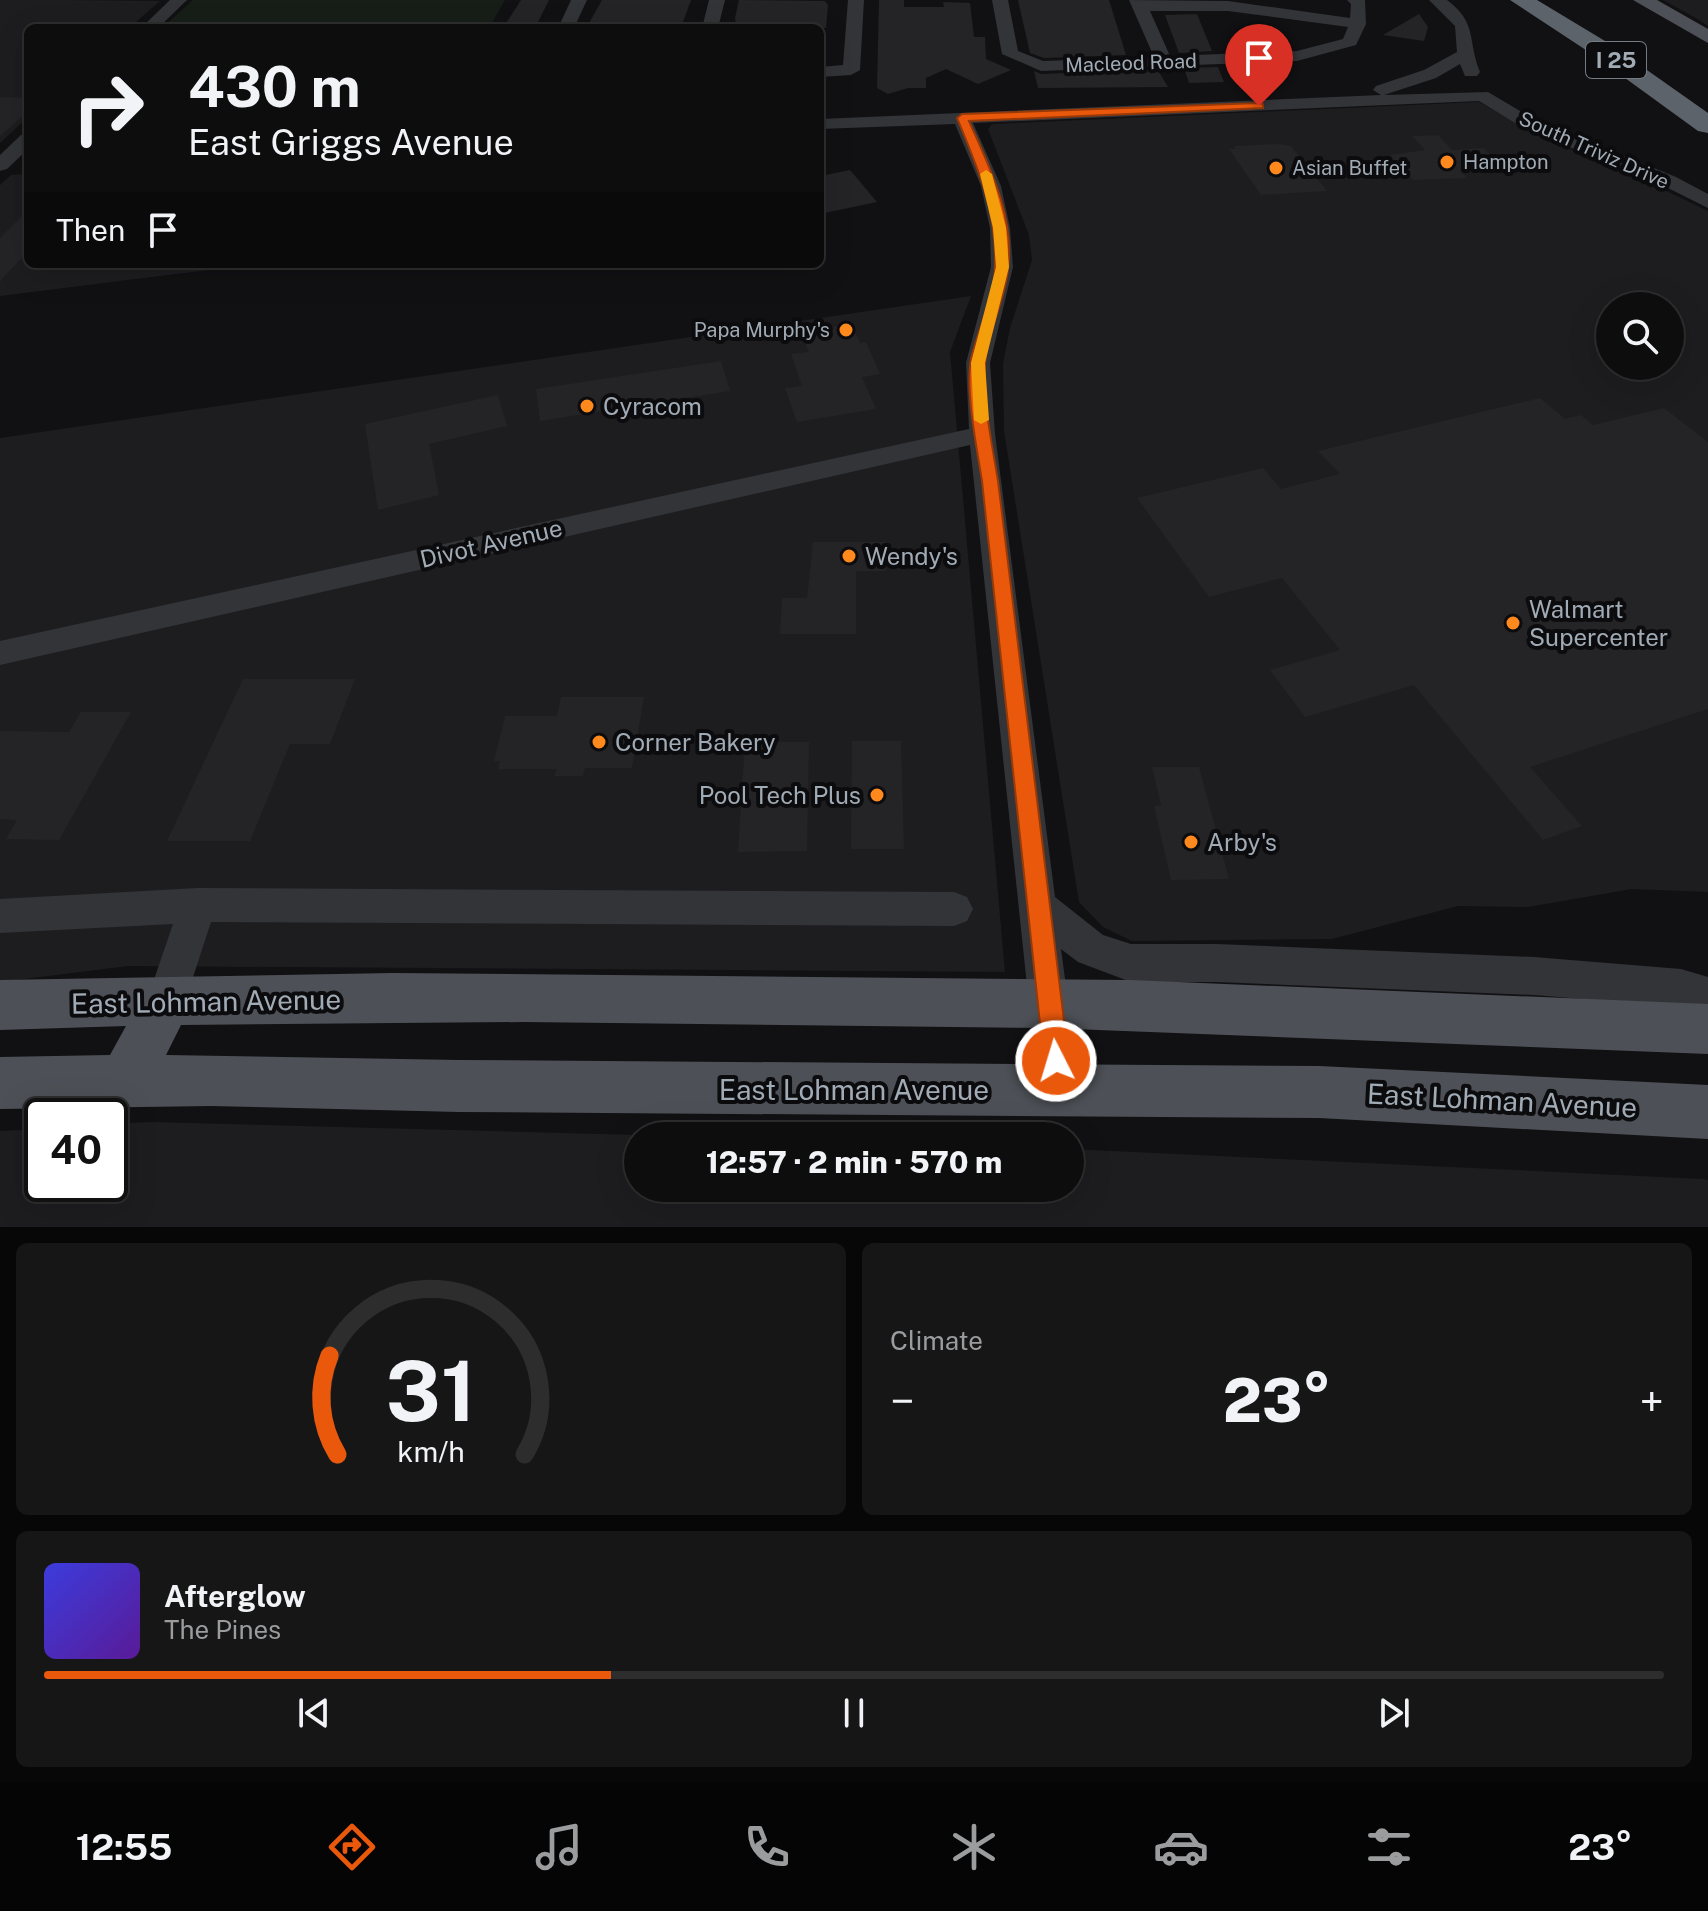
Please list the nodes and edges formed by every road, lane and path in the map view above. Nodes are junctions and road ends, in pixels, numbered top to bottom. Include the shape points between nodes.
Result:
1 (179, 0) edge
2 (579, 0) edge
3 (717, 0) edge
4 (856, 0) edge
5 (1000, 0) edge
6 (1355, 0) edge
7 (1437, 0) edge
8 (1521, 0) edge
9 (1557, 0) edge
10 (1643, 0) edge
11 (1138, 3) edge
12 (153, 24) edge
13 (568, 24) edge
14 (711, 24) edge
15 (1358, 24) junction
16 (1708, 37) edge
17 (1465, 54) junction
18 (1164, 61) junction
19 (1660, 62) dead end
20 (824, 72) edge
21 (1482, 96) junction
22 (1355, 102) junction
23 (962, 118) junction
24 (1705, 122) edge
25 (824, 124) edge
26 (24, 143) edge
27 (0, 168) edge
28 (24, 169) edge
29 (1708, 202) edge
30 (982, 434) junction
31 (0, 653) edge
32 (198, 905) junction
33 (1039, 907) junction
34 (954, 909) dead end
35 (0, 916) edge
36 (1708, 996) edge
37 (167, 1000) junction
38 (1051, 1003) junction
39 (0, 1005) edge
40 (1708, 1029) edge
41 (125, 1081) junction
42 (0, 1083) edge
43 (1059, 1090) junction
44 (1708, 1112) edge

1 - 12 street
2 - 13 street
3 - 14 street
4 - 20 street via 851,70
5 - 18 street, Macleod Road via 1010,54 1041,66
6 - 15 street
7 - 17 street via 1458,15 1465,28
8 - 24 highway, I 25
9 - 19 highway, I 25
10 - 16 main road
11 - 15 street via 1228,6
11 - 18 street
15 - 18 street, Macleod Road via 1350,42 1297,56
17 - 21 street
17 - 22 street
21 - 22 street
21 - 29 street, South Triviz Drive via 1531,125
22 - 23 street
23 - 25 street
23 - 30 street via 991,186 1000,228 1002,267 978,363
26 - 27 street
27 - 28 street
30 - 31 street, Divot Avenue
30 - 33 street
32 - 34 street
32 - 35 street
32 - 37 street
33 - 36 street via 1091,949 1131,963 1534,976 1681,988
33 - 38 street
37 - 38 main road, East Lohman Avenue via 508,997
37 - 39 main road, East Lohman Avenue
37 - 41 main road
38 - 40 main road, East Lohman Avenue
38 - 43 street
41 - 42 main road, East Lohman Avenue
41 - 43 main road, East Lohman Avenue
43 - 44 main road, East Lohman Avenue via 1319,1092

